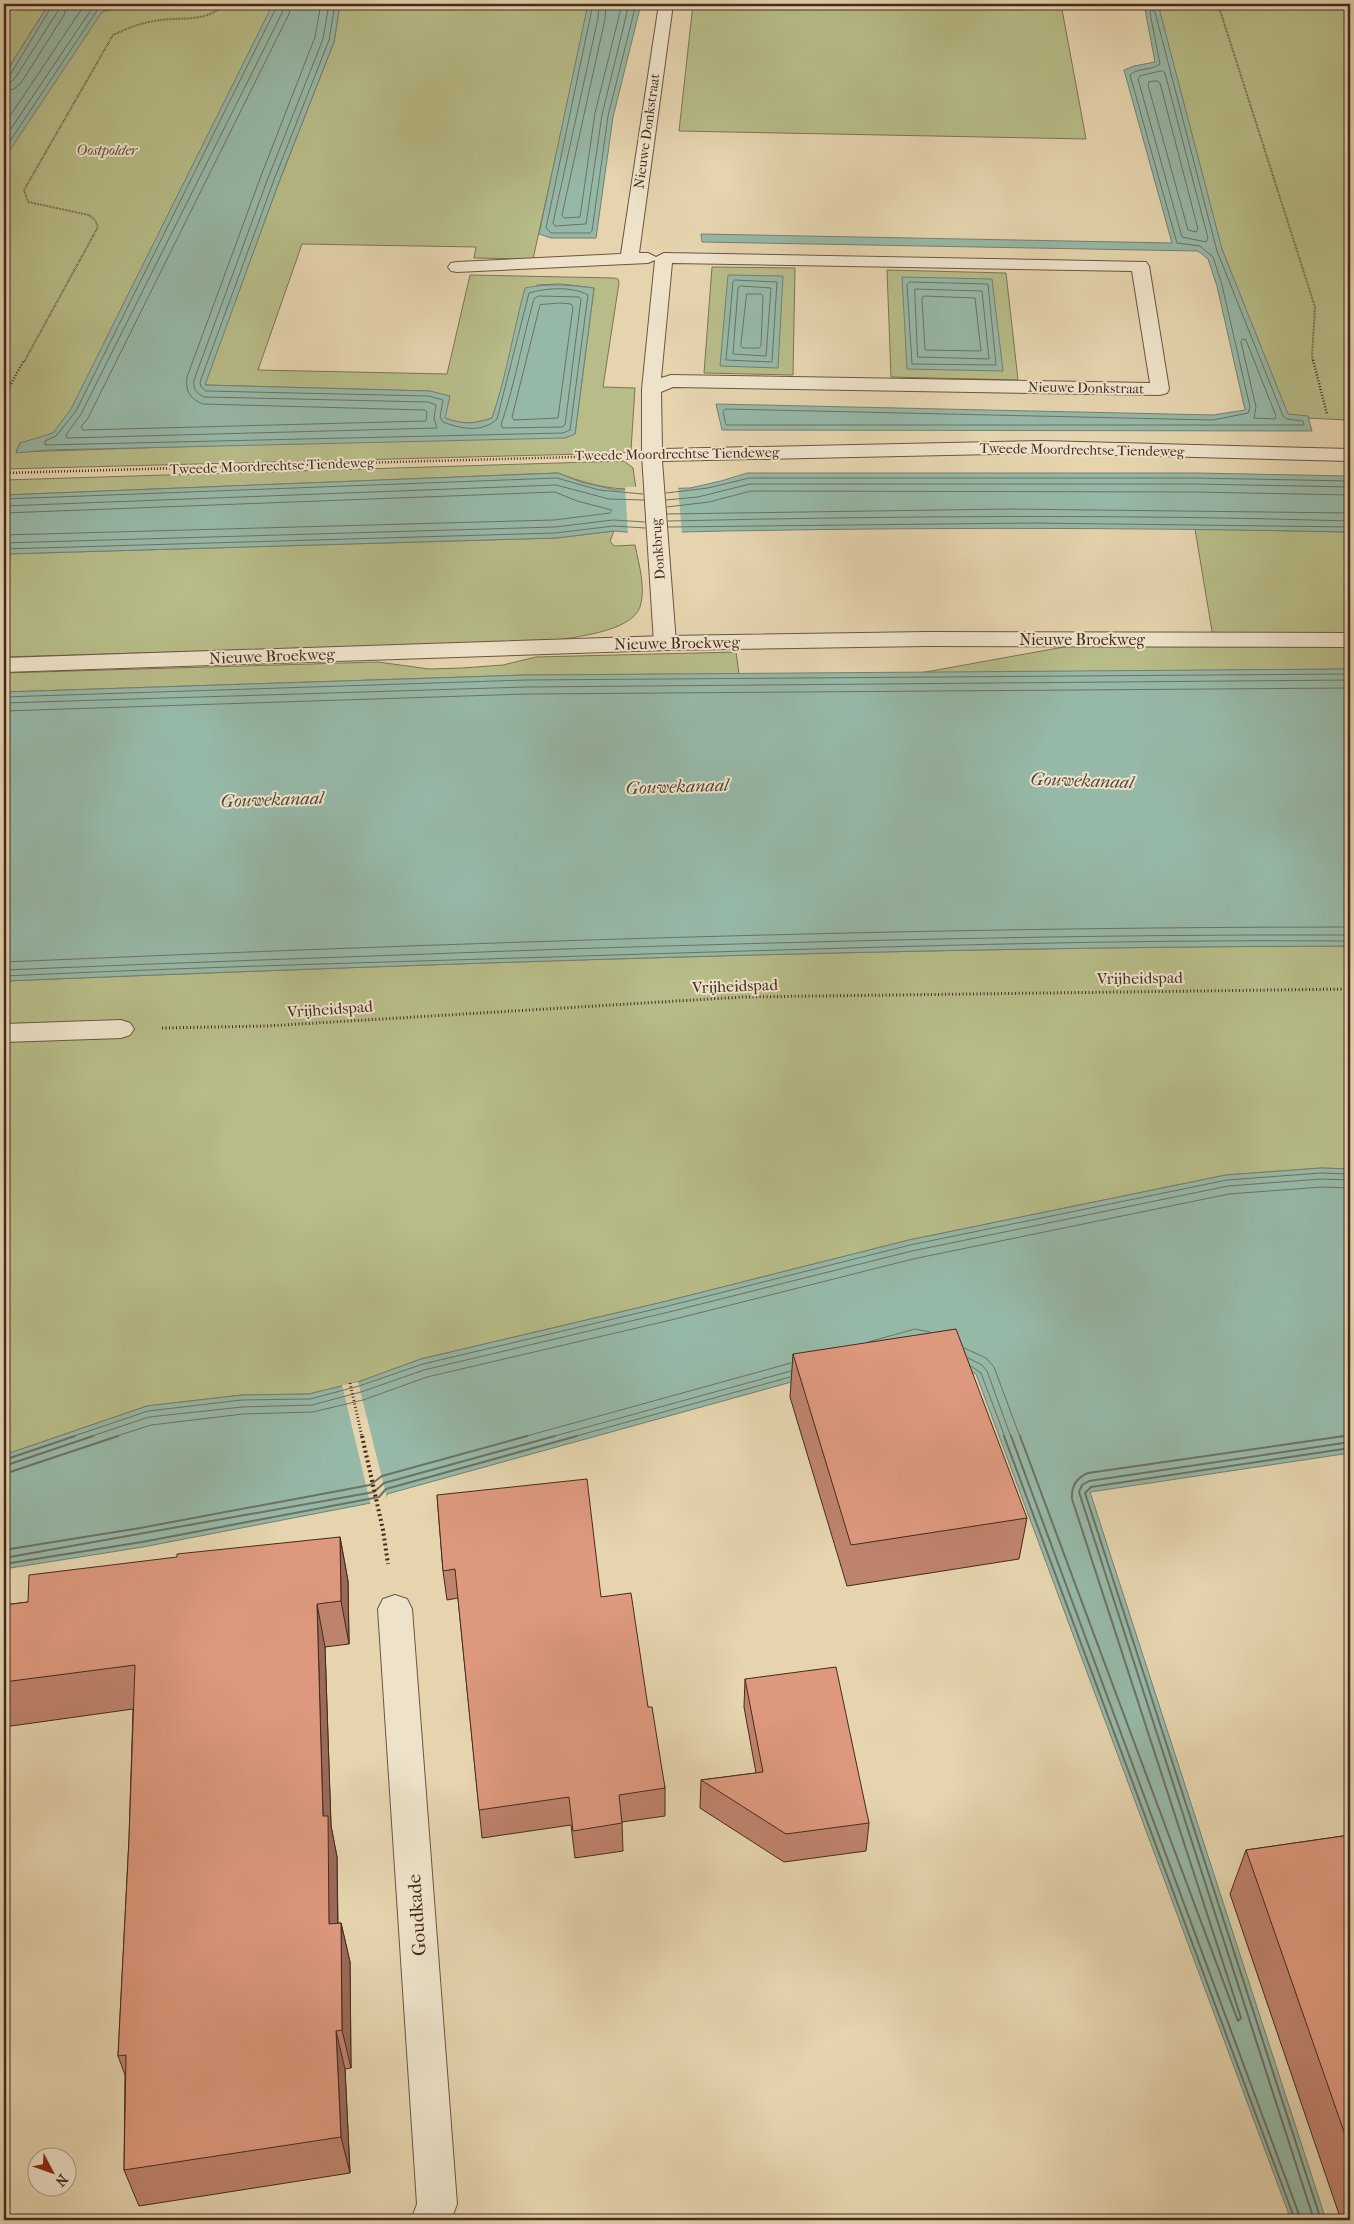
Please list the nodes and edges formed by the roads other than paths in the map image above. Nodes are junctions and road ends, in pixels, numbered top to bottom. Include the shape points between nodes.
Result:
1 (666, 4) edge
2 (664, 258) junction
3 (629, 259) junction
4 (457, 266) dead end
5 (652, 389) junction
6 (1344, 455) edge
7 (653, 464) junction
8 (1350, 640) edge
9 (665, 643) junction
10 (4, 665) edge
11 (121, 1029) road end
12 (4, 1033) edge
13 (395, 1609) road end
14 (431, 2220) edge

1 - 3 street, Nieuwe Donkstraat
2 - 3 street, Nieuwe Donkstraat
2 - 5 street
2 - 5 street, Nieuwe Donkstraat via 1140,266 1160,389 670,381
3 - 4 street, Nieuwe Donkstraat
5 - 7 street
6 - 7 street, Tweede Moordrechtse Tiendeweg via 1042,447
7 - 9 street, Donkbrug
8 - 9 street, Nieuwe Broekweg via 927,639
9 - 10 street, Nieuwe Broekweg
11 - 12 street
13 - 14 street, Goudkade via 437,2204

